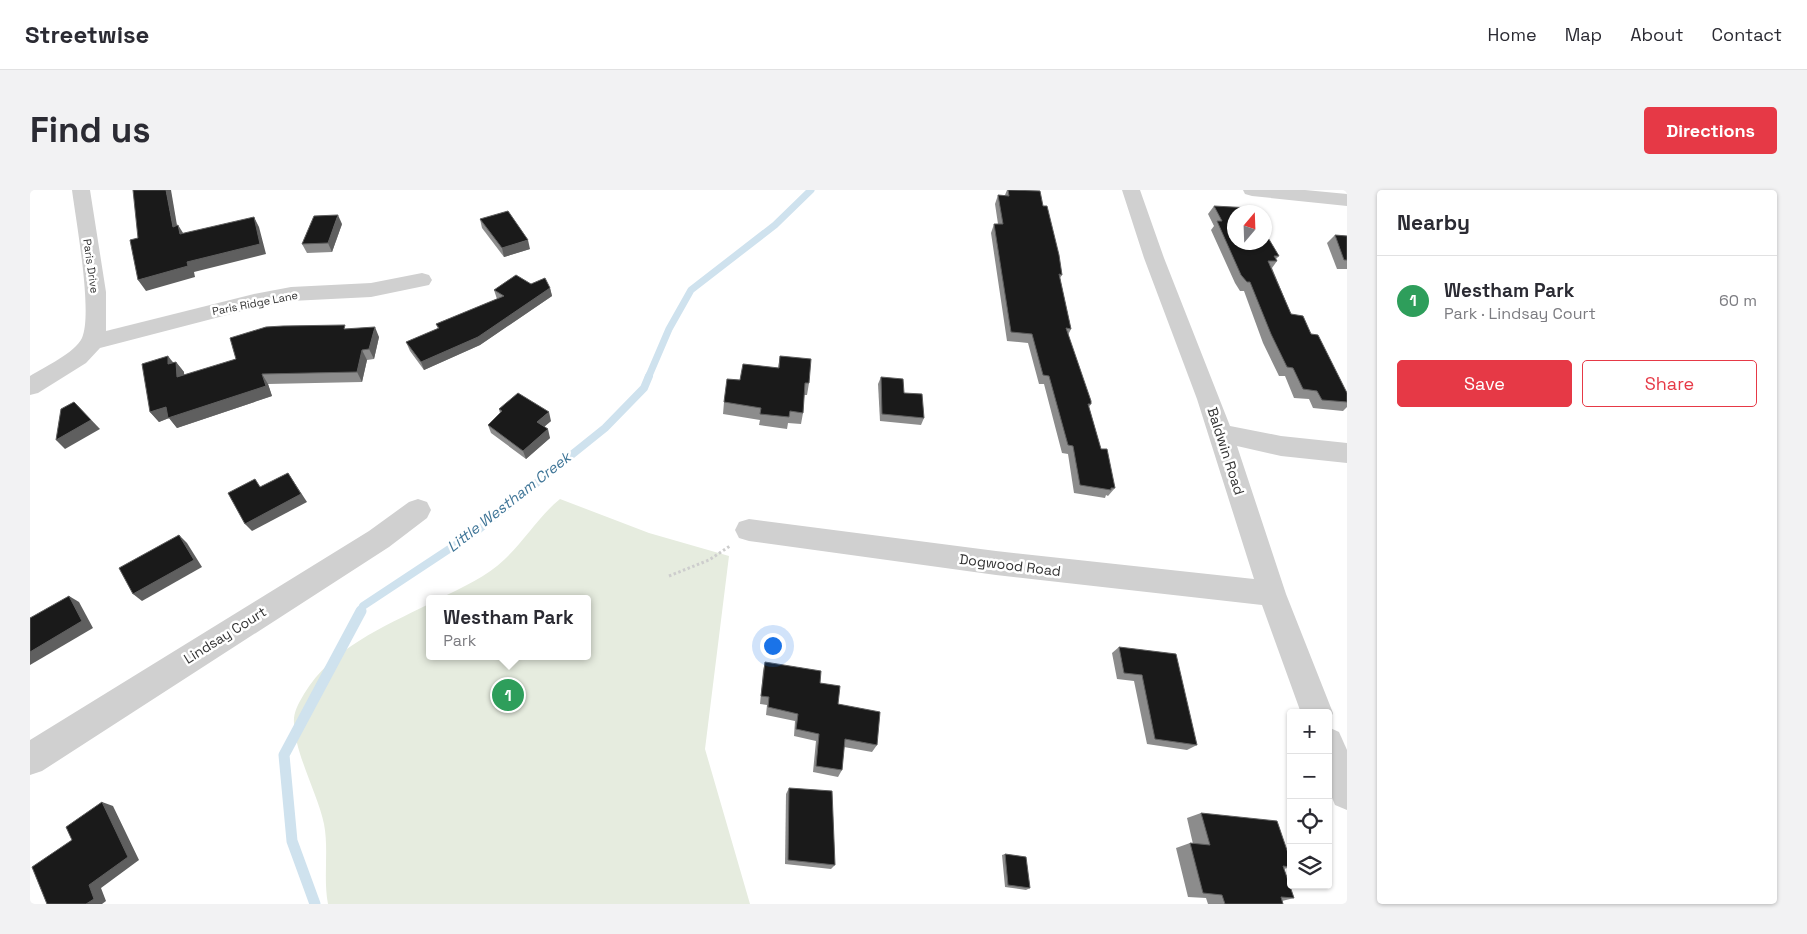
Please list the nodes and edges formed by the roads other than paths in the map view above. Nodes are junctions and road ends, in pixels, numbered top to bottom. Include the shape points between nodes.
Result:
1 (81, 190) edge
2 (1131, 190) edge
3 (1252, 190) edge
4 (1347, 200) edge
5 (422, 280) dead end
6 (92, 342) junction
7 (30, 387) edge
8 (1220, 433) junction
9 (1347, 453) edge
10 (418, 510) dead end
11 (749, 530) road end
12 (1272, 594) junction
13 (1315, 709) edge
14 (1332, 754) edge
15 (30, 759) edge
16 (1347, 793) edge

1 - 6 street, Paris Drive via 95,292 96,326
2 - 8 street, Baldwin Road
3 - 4 street
5 - 6 street, Paris Ridge Lane via 371,290 298,294 254,301
6 - 7 street via 74,360
8 - 9 street via 1281,446
8 - 12 street, Baldwin Road
10 - 15 street, Lindsay Court via 370,544
11 - 12 street, Dogwood Road via 996,564
12 - 13 street, Baldwin Road
14 - 16 street

